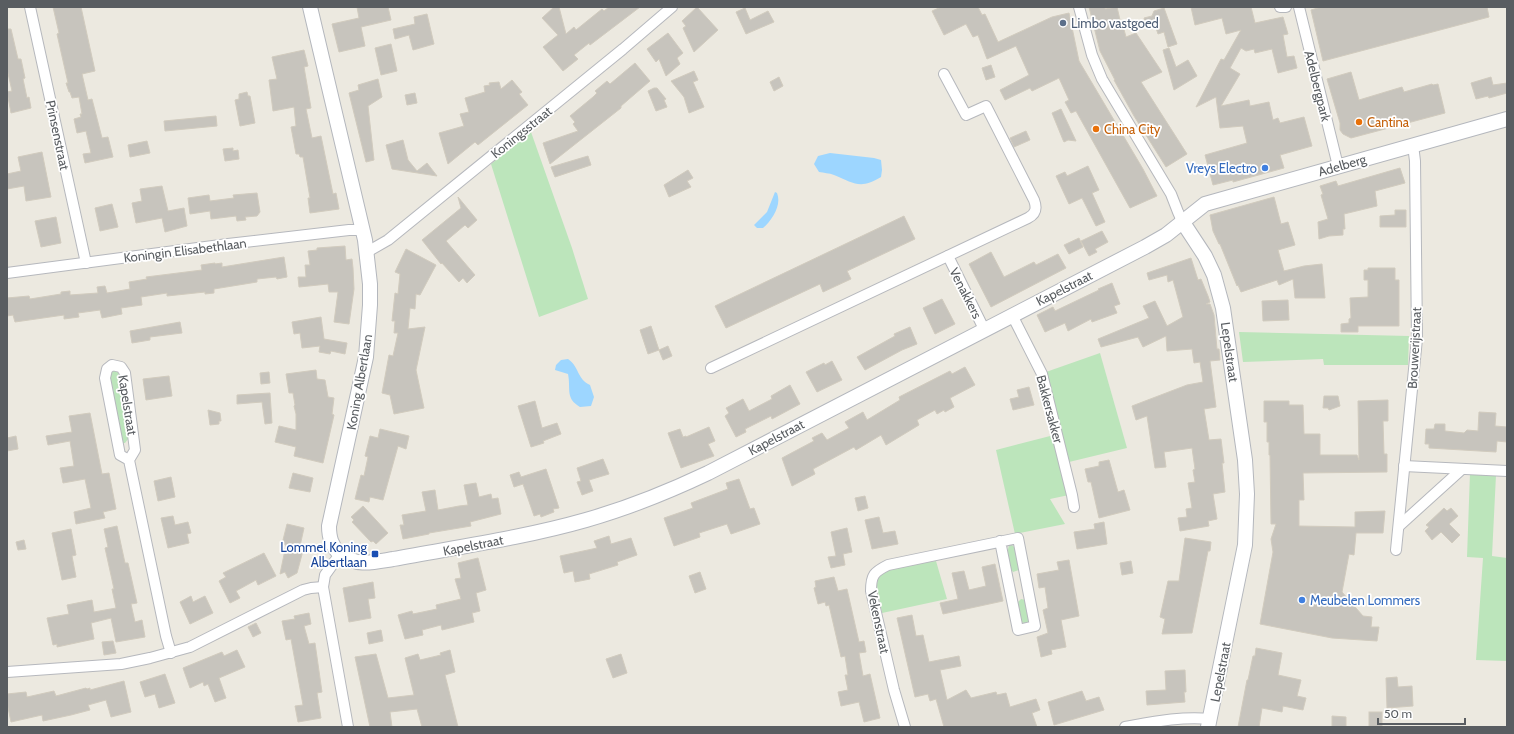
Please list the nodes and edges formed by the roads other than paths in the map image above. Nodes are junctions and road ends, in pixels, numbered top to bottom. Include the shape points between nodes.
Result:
1 (30, 7) edge
2 (310, 7) edge
3 (672, 7) edge
4 (1079, 7) edge
5 (1280, 7) edge
6 (1286, 7) edge
7 (1298, 7) edge
8 (944, 74) dead end
9 (1507, 119) edge
10 (1413, 145) junction
11 (1338, 166) junction
12 (1182, 221) junction
13 (363, 230) junction
14 (367, 252) junction
15 (948, 256) junction
16 (86, 263) junction
17 (7, 273) edge
18 (1012, 315) junction
19 (984, 329) junction
20 (711, 368) dead end
21 (129, 460) junction
22 (1404, 466) junction
23 (1462, 469) junction
24 (1507, 471) edge
25 (1074, 507) dead end
26 (1399, 526) junction
27 (1000, 541) junction
28 (1396, 550) dead end
29 (340, 554) junction
30 (324, 587) junction
31 (171, 653) junction
32 (7, 672) edge
33 (1209, 723) edge
34 (348, 727) edge
35 (905, 727) edge
36 (1125, 727) edge

1 - 16 street, Prinsenstraat
2 - 13 main road, Koning Albertlaan
3 - 14 street, Koningsstraat via 624,49 388,240
4 - 12 street, Lepelstraat via 1092,55 1102,79 1171,194
5 - 6 street
7 - 11 street, Adelbergpark
8 - 15 street via 966,115 986,106 1036,207 1035,212 1028,218
9 - 10 main road, Adelberg
10 - 11 main road, Adelberg
10 - 22 street, Brouwerijstraat via 1417,339
11 - 12 main road, Adelberg via 1213,200 1199,207
12 - 18 main road, Kapelstraat via 1166,235 1145,247
12 - 33 main road, Lepelstraat via 1214,275 1223,308 1246,467 1245,545
13 - 14 main road, Koning Albertlaan
13 - 16 street, Koningin Elisabethlaan via 228,244
14 - 29 main road, Koning Albertlaan via 370,305 366,357 329,526 332,544
15 - 19 street, Venakkers
15 - 20 street
16 - 17 street, Koningin Elisabethlaan
18 - 19 main road, Kapelstraat
18 - 25 street, Bakkersakker via 1042,374
19 - 29 main road, Kapelstraat via 708,473 631,506 556,528 378,562 357,563
21 - 21 street, Kapelstraat via 120,455 105,378 107,369 112,364 121,367 125,373 135,450
21 - 31 street, Kapelstraat
22 - 23 street
22 - 26 street, Brouwerijstraat
23 - 24 street
23 - 26 street
26 - 28 street, Brouwerijstraat
27 - 27 street, Vekenstraat via 1018,538 1035,626 1018,630
27 - 35 street, Vekenstraat via 888,565 877,570 873,576 871,591
29 - 30 street via 325,575
30 - 31 street via 303,590 190,647
30 - 34 street
31 - 32 street via 121,664
33 - 36 street via 1199,718 1177,719

